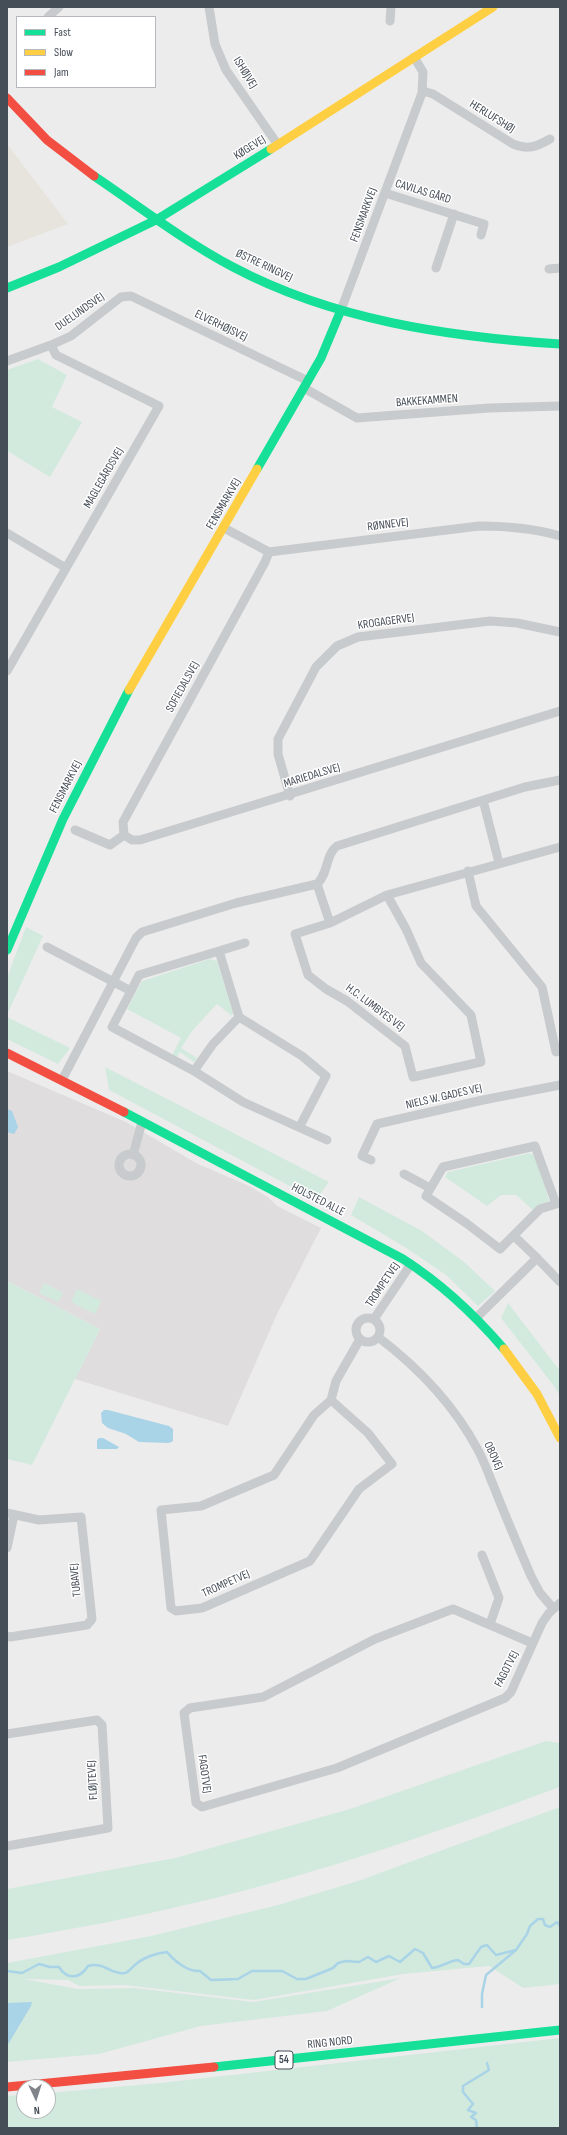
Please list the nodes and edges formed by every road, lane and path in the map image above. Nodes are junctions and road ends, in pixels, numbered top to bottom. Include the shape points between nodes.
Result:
1 (59, 7) edge
2 (209, 7) edge
3 (390, 7) edge
4 (493, 7) edge
5 (49, 16) edge
6 (390, 21) dead end
7 (414, 57) junction
8 (423, 91) junction
9 (7, 98) edge
10 (550, 140) dead end
11 (278, 145) junction
12 (385, 193) junction
13 (454, 214) junction
14 (156, 220) junction
15 (481, 235) dead end
16 (436, 268) dead end
17 (560, 268) edge
18 (549, 269) dead end
19 (7, 288) edge
20 (121, 297) joint
21 (341, 310) junction
22 (560, 344) edge
23 (51, 345) junction
24 (7, 361) edge
25 (306, 385) junction
26 (560, 406) edge
27 (224, 528) junction
28 (7, 533) edge
29 (560, 536) edge
30 (269, 552) junction
31 (66, 568) junction
32 (560, 632) edge
33 (7, 671) edge
34 (560, 711) edge
35 (560, 780) edge
36 (290, 796) junction
37 (482, 800) junction
38 (75, 830) dead end
39 (124, 835) junction
40 (560, 847) edge
41 (499, 863) junction
42 (468, 871) junction
43 (317, 884) junction
44 (387, 895) junction
45 (330, 923) junction
46 (11, 928) edge
47 (245, 943) dead end
48 (47, 947) dead end
49 (7, 950) edge
50 (219, 951) junction
51 (113, 981) junction
52 (131, 991) junction
53 (239, 1017) junction
54 (560, 1052) edge
55 (7, 1053) edge
56 (194, 1071) junction
57 (62, 1080) junction
58 (560, 1085) edge
59 (142, 1122) junction
60 (300, 1126) junction
61 (327, 1140) dead end
62 (133, 1154) dead end
63 (371, 1160) dead end
64 (404, 1174) dead end
65 (430, 1188) junction
66 (558, 1204) edge
67 (514, 1236) junction
68 (537, 1258) junction
69 (411, 1264) junction
70 (560, 1282) edge
71 (476, 1318) junction
72 (374, 1319) junction
73 (378, 1337) junction
74 (360, 1339) junction
75 (331, 1400) junction
76 (560, 1438) edge
77 (10, 1514) edge
78 (7, 1548) edge
79 (482, 1555) dead end
80 (557, 1606) edge
81 (490, 1624) junction
82 (7, 1636) edge
83 (532, 1643) junction
84 (7, 1734) edge
85 (7, 1846) edge
86 (560, 2022) edge
87 (560, 2030) edge
88 (7, 2079) edge
89 (7, 2087) edge

1 - 5 street
2 - 11 street, ISHØJVEJ via 215,44 226,70
3 - 6 street
4 - 7 main road, KØGEVEJ
7 - 8 street, FENSMARKVEJ via 423,72
7 - 11 main road, KØGEVEJ
8 - 10 street, HERLUFSHØJ via 433,94 513,144 525,148 537,147
8 - 12 street, FENSMARKVEJ
9 - 14 main road, ØSTRE RINGVEJ via 54,146
11 - 14 main road, KØGEVEJ
12 - 13 street, CAVILAS GÅRD
12 - 21 street, FENSMARKVEJ
13 - 15 street, CAVILAS GÅRD via 484,224
13 - 16 street, CAVILAS GÅRD
14 - 19 main road, KØGEVEJ via 59,267
14 - 21 main road, ØSTRE RINGVEJ via 250,275
17 - 18 street
20 - 23 street, DUELUNDSVEJ via 79,330
20 - 25 street, ELVERHØJSVEJ via 135,297
21 - 22 main road, ØSTRE RINGVEJ via 451,335
21 - 25 main road, FENSMARKVEJ via 322,358
23 - 24 street, DUELUNDSVEJ
23 - 31 street, MAGLEGÅRDSVEJ via 56,355 159,406
25 - 26 street, BAKKEKAMMEN via 357,418 489,408
25 - 27 main road, FENSMARKVEJ
27 - 30 street
27 - 46 main road, FENSMARKVEJ via 125,698
28 - 31 street
29 - 30 street, RØNNEVEJ via 534,529 479,526
30 - 39 street, SOFIEDALSVEJ via 123,822
31 - 33 street, MAGLEGÅRDSVEJ
32 - 36 street, KROGAGERVEJ via 517,623 490,621 358,637 337,646 316,667 279,736 278,754
34 - 36 street, MARIEDALSVEJ
35 - 37 street
36 - 39 street, MARIEDALSVEJ via 140,840 132,840
37 - 41 street
37 - 43 street via 337,846 331,853 324,877
38 - 39 street via 110,846
40 - 41 street, H.C. LUMBYES VEJ
41 - 42 street, H.C. LUMBYES VEJ
42 - 44 street, H.C. LUMBYES VEJ
42 - 54 street via 476,906 542,987 556,1052
43 - 45 street
43 - 51 street via 236,903 142,932 136,938
44 - 45 street, H.C. LUMBYES VEJ
44 - 45 street, H.C. LUMBYES VEJ via 421,963 470,1015 481,1062 413,1077 405,1046 347,1001 308,975 296,934
46 - 49 main road, FENSMARKVEJ
47 - 50 street
48 - 51 street
50 - 52 street via 139,975
50 - 53 street
51 - 52 street
51 - 57 street
52 - 56 street via 112,1027
53 - 56 street via 213,1044
53 - 60 street via 302,1056 326,1076
55 - 57 main road, HOLSTED ALLE
56 - 60 street via 243,1102
57 - 59 main road, HOLSTED ALLE
58 - 63 street, NIELS W. GADES VEJ via 377,1124 362,1156
59 - 62 street
59 - 69 main road, HOLSTED ALLE via 385,1248
60 - 61 street
64 - 65 street
65 - 66 street via 443,1167 536,1146
65 - 67 street via 426,1196 500,1249
66 - 67 street via 540,1209
67 - 68 street
68 - 70 street
68 - 71 street
69 - 71 main road, HOLSTED ALLE via 437,1282
69 - 72 street, TROMPETVEJ
71 - 76 main road, HOLSTED ALLE via 512,1358 529,1382
72 - 73 street via 380,1327
72 - 74 street via 363,1319 358,1325 356,1332
73 - 74 street via 368,1342
73 - 80 street, OBOVEJ via 406,1358 430,1382 465,1428 480,1453 531,1576 540,1593
74 - 75 street via 336,1381
75 - 75 street, TROMPETVEJ via 314,1415 280,1468 267,1480 201,1506 161,1510 171,1608 176,1611 202,1608 310,1561 359,1489 392,1464 368,1433
77 - 78 street, TUBAVEJ
77 - 82 street, TUBAVEJ via 39,1520 81,1517 92,1619 87,1625
79 - 81 street via 499,1598
80 - 83 street, FAGOTVEJ via 542,1623
81 - 83 street, FAGOTVEJ
81 - 83 street, FAGOTVEJ via 457,1610 449,1610 375,1639 263,1697 190,1708 184,1714 196,1803 202,1807 336,1768 504,1698 511,1692
84 - 85 street, FLØJTEVEJ via 97,1720 102,1726 108,1828
86 - 88 main road, 54
87 - 89 main road, RING NORD / 54

